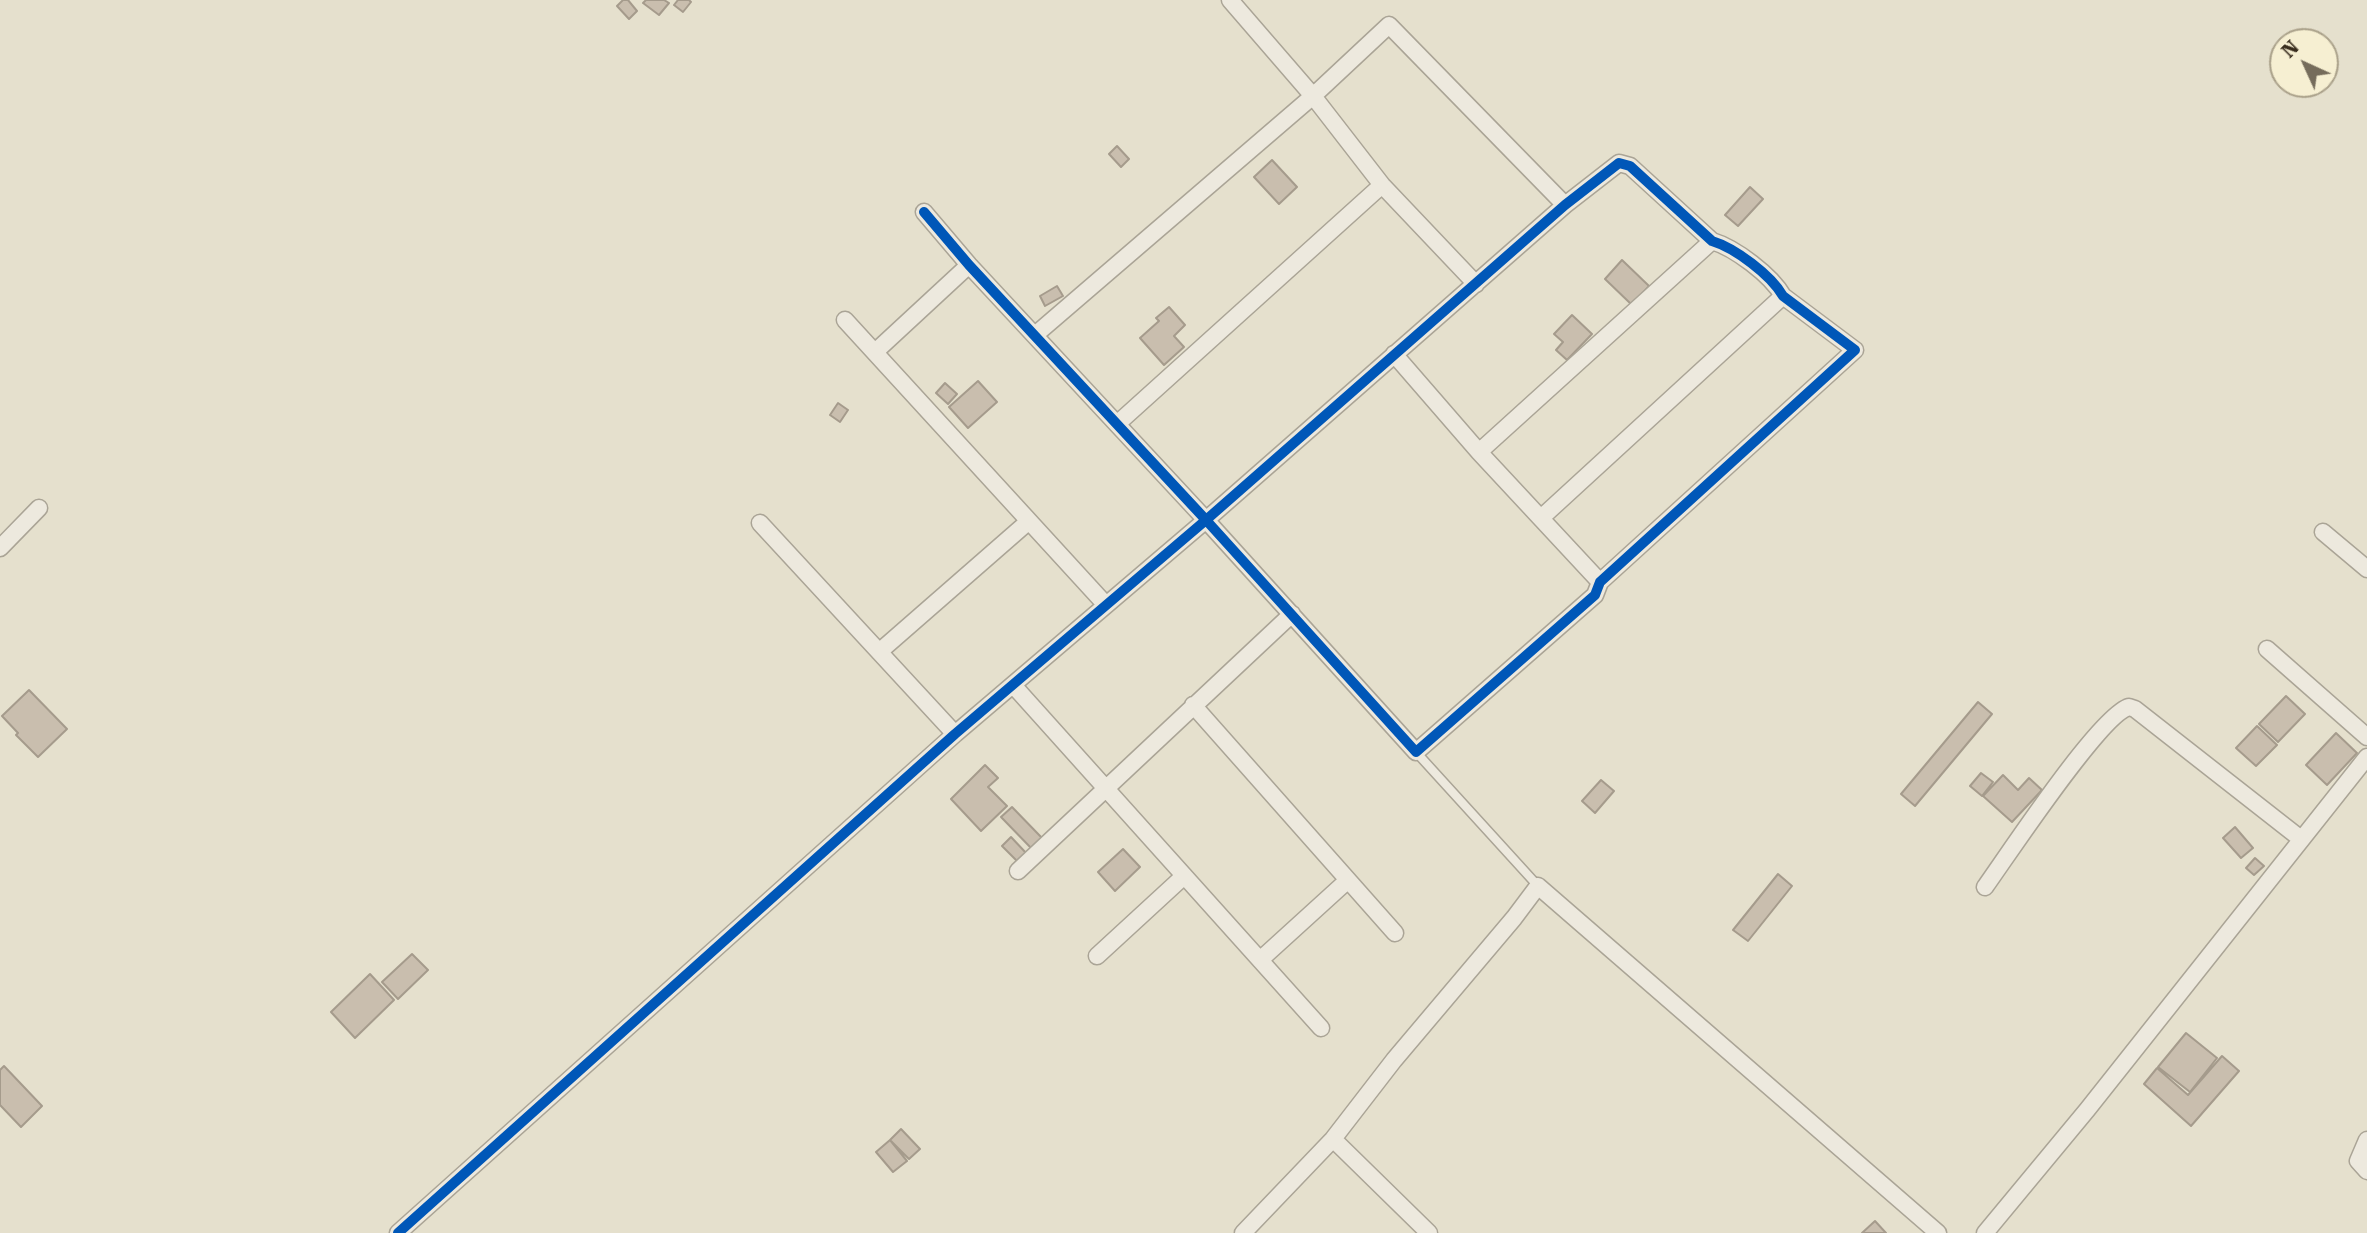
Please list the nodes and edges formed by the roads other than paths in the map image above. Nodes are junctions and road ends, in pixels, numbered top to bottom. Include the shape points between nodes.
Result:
1 (1230, 0) edge
2 (1313, 96) junction
3 (1382, 185) junction
4 (1565, 205) junction
5 (924, 212) dead end
6 (1712, 241) junction
7 (969, 265) junction
8 (1476, 284) junction
9 (1783, 296) junction
10 (845, 320) dead end
11 (1035, 335) junction
12 (874, 352) junction
13 (1394, 354) junction
14 (1117, 424) junction
15 (1479, 452) junction
16 (39, 508) dead end
17 (1541, 518) junction
18 (1206, 520) junction
19 (1029, 521) junction
20 (760, 523) dead end
21 (2323, 532) dead end
22 (0, 548) edge
23 (2367, 569) edge
24 (1601, 582) junction
25 (1106, 606) junction
26 (1292, 614) junction
27 (2267, 649) dead end
28 (879, 652) junction
29 (1013, 685) junction
30 (1193, 705) junction
31 (955, 734) junction
32 (2367, 737) edge
33 (1416, 752) junction
34 (2367, 757) edge
35 (1107, 788) junction
36 (2301, 839) junction
37 (1018, 871) dead end
38 (1184, 876) junction
39 (1348, 880) junction
40 (1538, 886) junction
41 (1985, 887) dead end
42 (1395, 933) dead end
43 (1097, 956) dead end
44 (1260, 960) junction
45 (1321, 1028) dead end
46 (1333, 1139) junction
47 (2367, 1140) edge
48 (2367, 1171) edge
49 (398, 1233) edge
50 (1243, 1233) edge
51 (1428, 1233) edge
52 (1938, 1233) edge
53 (1985, 1233) edge

1 - 2 street
2 - 3 street
2 - 4 street via 1389,25
2 - 11 street
3 - 8 street
3 - 14 street
4 - 6 street via 1619,163 1630,166
4 - 8 street
5 - 7 street
6 - 9 street via 1725,245 1776,283
6 - 15 street
7 - 11 street
7 - 12 street
8 - 13 street
9 - 17 street
9 - 24 street via 1855,350
10 - 12 street
11 - 14 street
12 - 19 street
13 - 15 street
13 - 18 street
14 - 18 street
15 - 17 street
16 - 22 street
17 - 24 street
18 - 25 street
18 - 26 street
19 - 25 street
19 - 28 street
20 - 28 street
21 - 23 street
24 - 33 street via 1595,595
25 - 29 street
26 - 30 street
26 - 33 street
27 - 32 street
28 - 31 street
29 - 31 street
29 - 35 street
30 - 35 street
30 - 39 street
31 - 49 street
33 - 40 lane
34 - 36 street
35 - 37 street
35 - 38 street
36 - 41 street via 2129,707 2115,713 2060,781
36 - 53 street
38 - 43 street
38 - 44 street
39 - 42 street
39 - 44 street
40 - 46 street
40 - 52 street
44 - 45 street
46 - 50 street
46 - 51 street
47 - 48 street via 2358,1161

